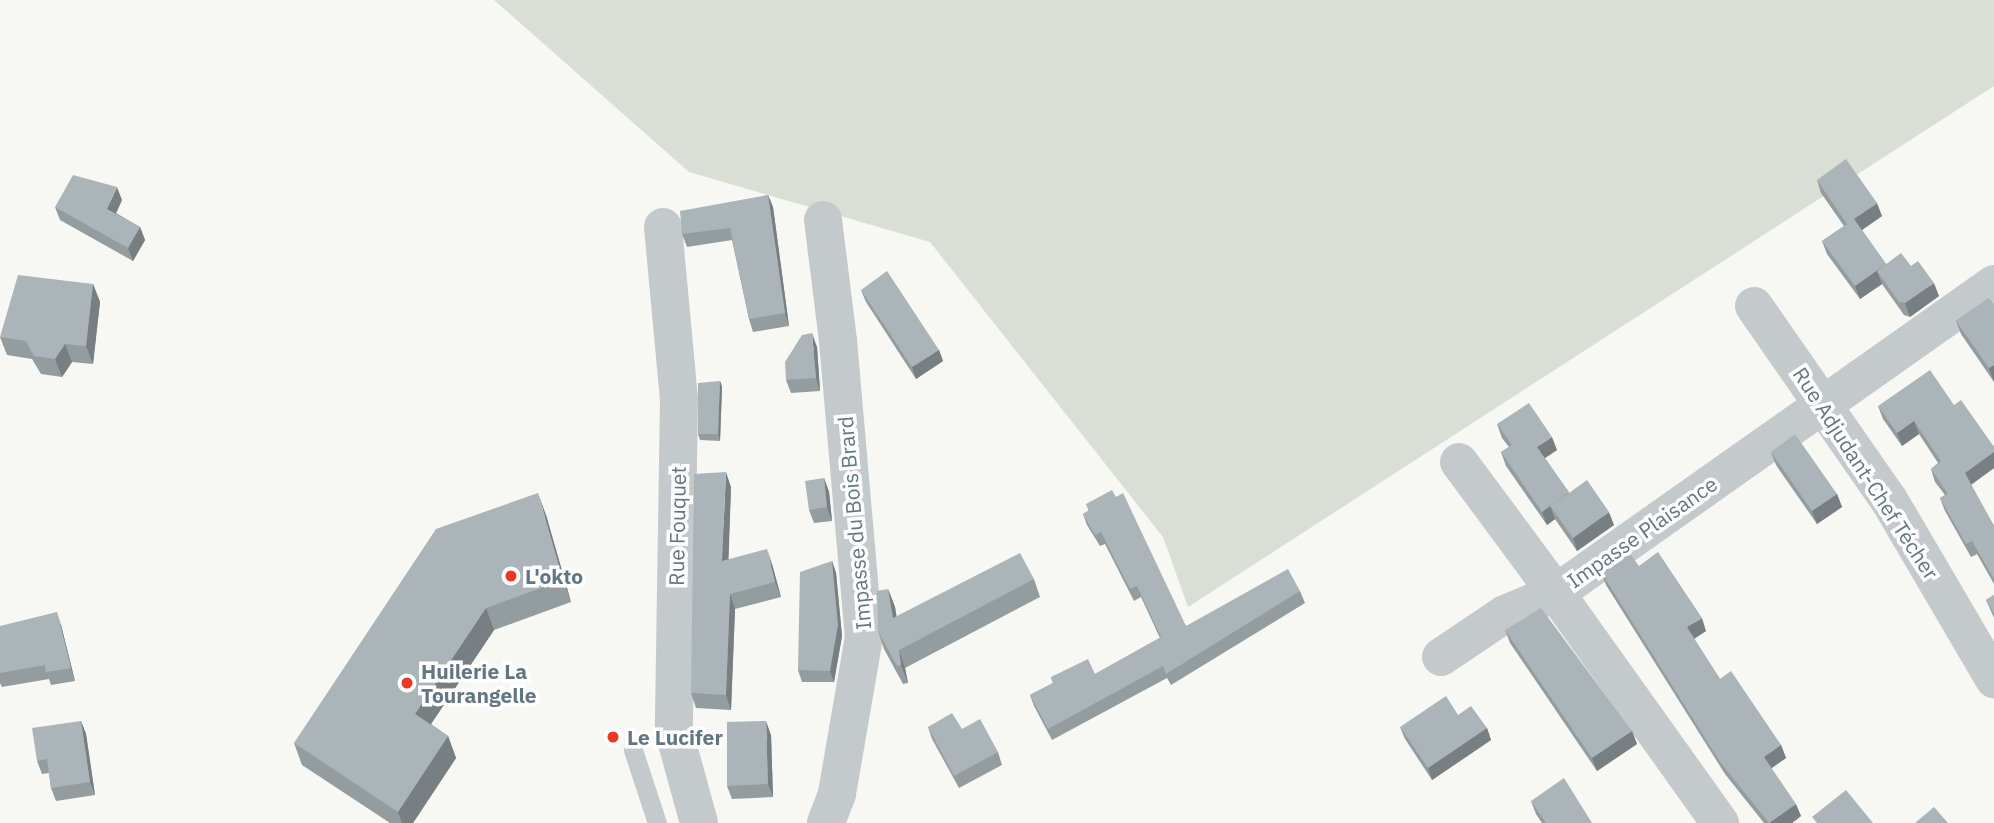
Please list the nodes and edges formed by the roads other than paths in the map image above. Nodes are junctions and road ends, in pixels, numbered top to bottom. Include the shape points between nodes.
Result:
1 (823, 220) dead end
2 (663, 227) dead end
3 (1994, 284) edge
4 (1755, 306) dead end
5 (1821, 403) junction
6 (1459, 463) dead end
7 (1556, 593) junction
8 (1441, 657) dead end
9 (1994, 679) edge
10 (634, 750) dead end
11 (657, 823) edge
12 (699, 823) edge
13 (826, 823) edge
14 (1720, 823) edge

1 - 13 street, Impasse du Bois Brard via 864,637 837,794
2 - 12 street, Rue Fouquet via 679,399 674,732
3 - 5 street, Impasse Plaisance
4 - 5 street, Rue Adjudant-Chef Técher
5 - 7 street, Impasse Plaisance
5 - 9 street, Rue Adjudant-Chef Técher via 1889,500
6 - 7 street
7 - 8 street via 1505,614
7 - 14 street, Impasse Plaisance
10 - 11 lane

